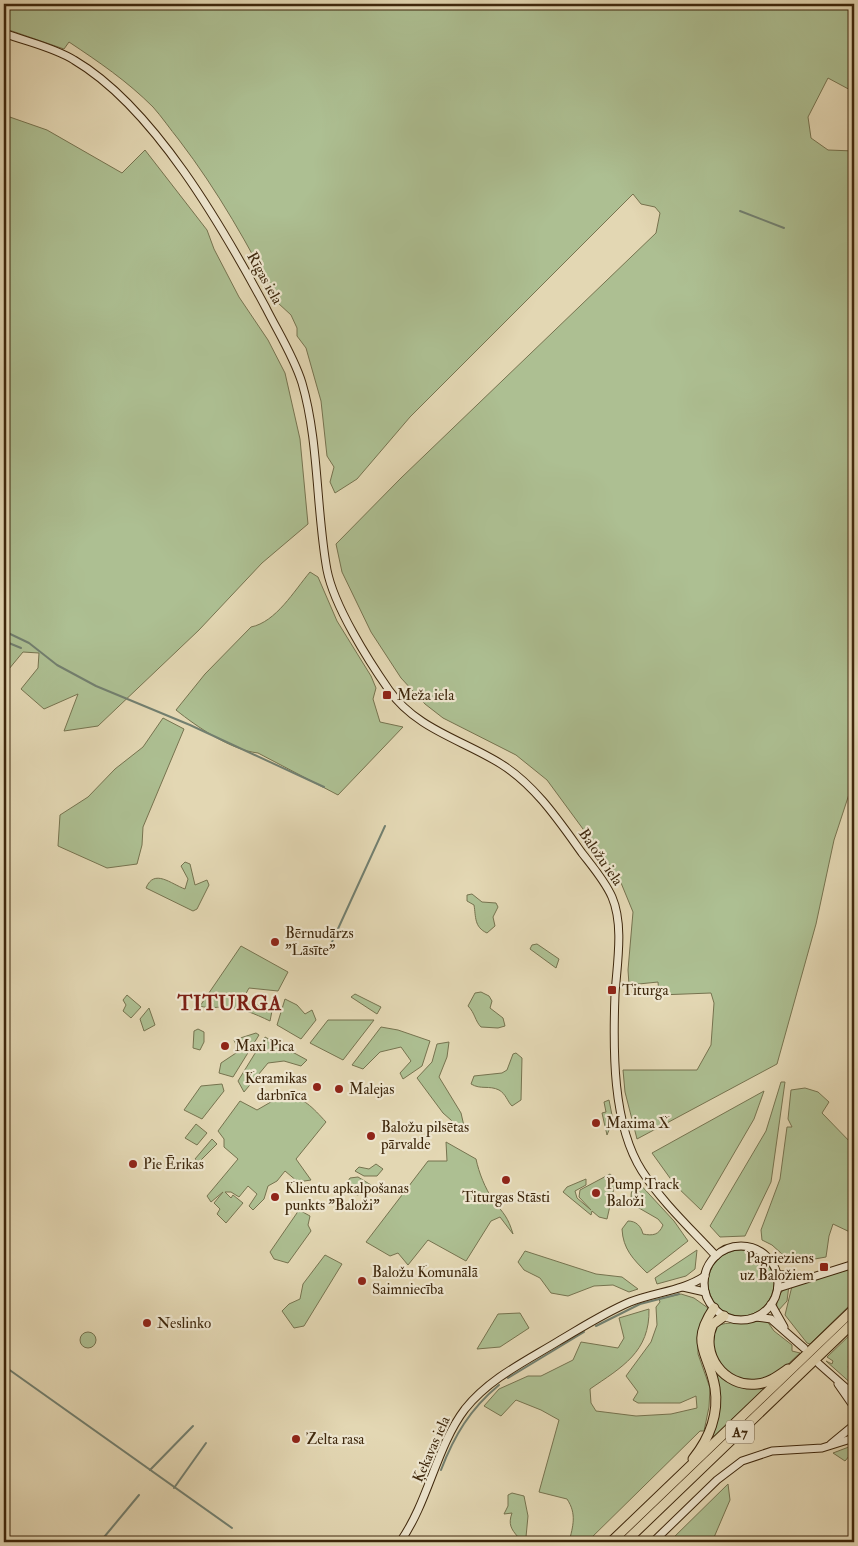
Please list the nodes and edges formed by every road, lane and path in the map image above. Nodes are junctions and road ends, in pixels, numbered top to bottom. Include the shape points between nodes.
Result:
1 (4, 33) edge
2 (353, 630) joint
3 (716, 1256) junction
4 (854, 1264) edge
5 (776, 1274) junction
6 (705, 1276) junction
7 (808, 1278) junction
8 (683, 1287) junction
9 (778, 1288) junction
10 (705, 1292) junction
11 (771, 1304) junction
12 (714, 1308) junction
13 (854, 1309) edge
14 (724, 1316) junction
15 (756, 1317) junction
16 (854, 1322) edge
17 (786, 1332) junction
18 (804, 1348) dead end
19 (819, 1364) dead end
20 (796, 1367) junction
21 (837, 1382) junction
22 (854, 1396) edge
23 (854, 1407) edge
24 (854, 1417) edge
25 (854, 1424) edge
26 (854, 1438) edge
27 (829, 1446) junction
28 (686, 1473) junction
29 (400, 1542) edge
30 (611, 1542) edge
31 (625, 1542) edge
32 (653, 1542) edge

1 - 2 main road, Rīgas iela via 76,60 104,81 152,130 225,235 302,381 327,570 339,604
2 - 3 main road, Baložu iela via 389,690 404,708 519,776 554,816 612,897 618,929 614,1071 626,1130 642,1172
3 - 5 main road via 736,1247 756,1249 770,1260
3 - 6 main road
4 - 7 main road
5 - 7 main road
5 - 9 main road
6 - 8 main road
6 - 10 main road
7 - 9 main road
8 - 10 main road
8 - 29 main road, Ķekavas iela via 650,1295 603,1315 502,1375 465,1410 450,1434 418,1511
9 - 11 main road
10 - 12 main road
11 - 15 main road
11 - 17 main road
12 - 14 main road
12 - 28 highway via 706,1320 701,1339 702,1353 715,1387 713,1420
13 - 20 highway, A7
14 - 15 main road via 738,1320
14 - 20 highway via 712,1324 709,1347 714,1363 729,1378 754,1385
15 - 17 main road via 771,1319
16 - 31 highway, A7
17 - 18 main road
19 - 21 main road
20 - 28 highway, A7
21 - 22 main road
21 - 23 main road
24 - 25 main road
25 - 27 main road
26 - 27 main road
27 - 32 main road via 772,1451 742,1461 717,1480
28 - 30 highway, A7

